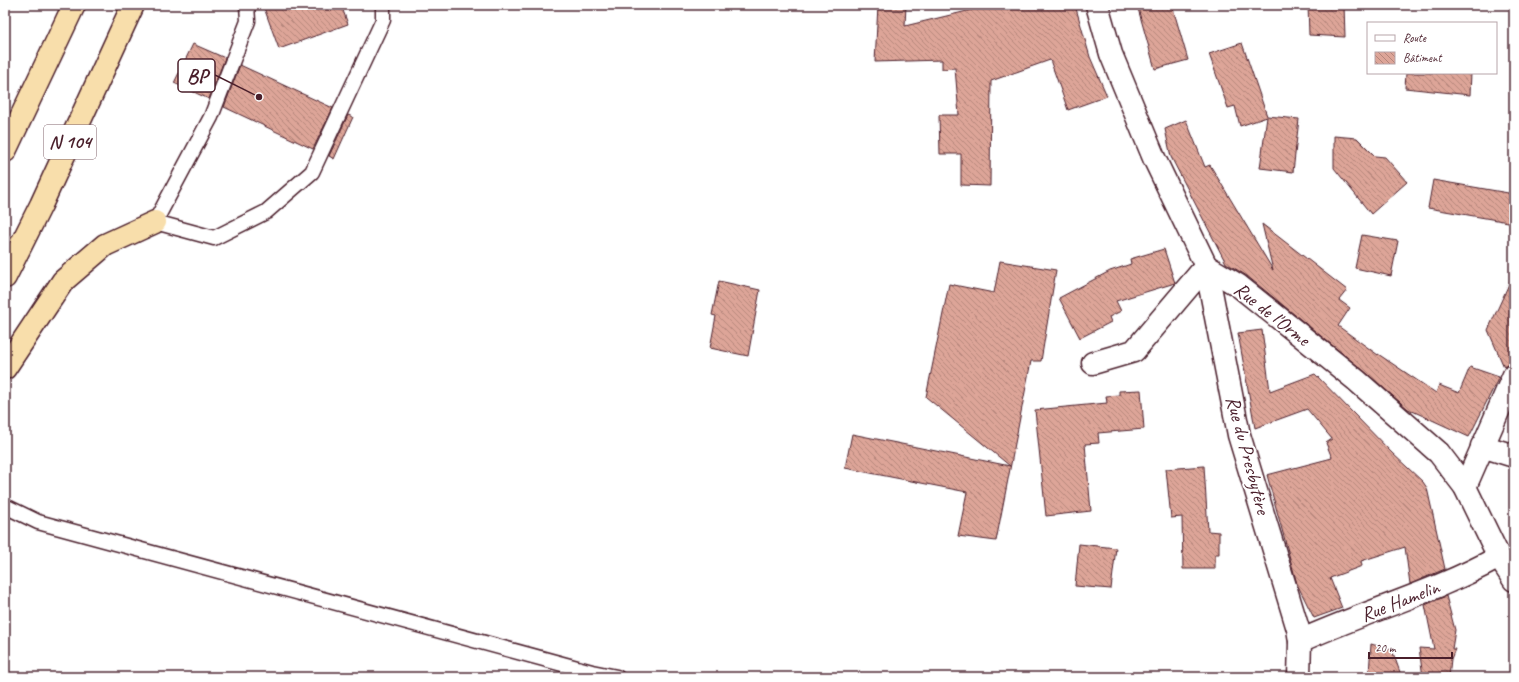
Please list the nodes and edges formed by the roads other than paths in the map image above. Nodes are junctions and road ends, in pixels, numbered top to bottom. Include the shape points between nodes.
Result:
1 (74, 5) edge
2 (133, 5) edge
3 (247, 5) edge
4 (383, 5) edge
5 (1097, 5) edge
6 (5, 152) edge
7 (155, 222) junction
8 (1206, 266) junction
9 (5, 277) edge
10 (1094, 363) dead end
11 (5, 368) edge
12 (1514, 375) edge
13 (1482, 446) junction
14 (1514, 456) edge
15 (1465, 487) junction
16 (5, 506) edge
17 (1506, 556) edge
18 (1514, 580) edge
19 (1300, 642) junction
20 (618, 677) edge
21 (1300, 677) edge

1 - 6 highway, N 104
2 - 9 highway, N 104
3 - 7 lane via 248,21 211,117
4 - 7 lane via 383,20 312,172 266,212 214,238
5 - 8 street via 1111,54 1151,151
7 - 11 highway via 105,245 63,281
8 - 10 street via 1134,350
8 - 15 street, Rue de l'Orme via 1239,286 1356,380 1438,453
8 - 19 street, Rue du Presbytère via 1239,435
12 - 13 street
13 - 14 street
13 - 15 street
15 - 17 street, Rue de l'Orme
16 - 20 lane via 38,522 576,668
17 - 18 street, Rue de l'Orme
17 - 19 street, Rue Hamelin
19 - 21 street, Rue du Presbytère

